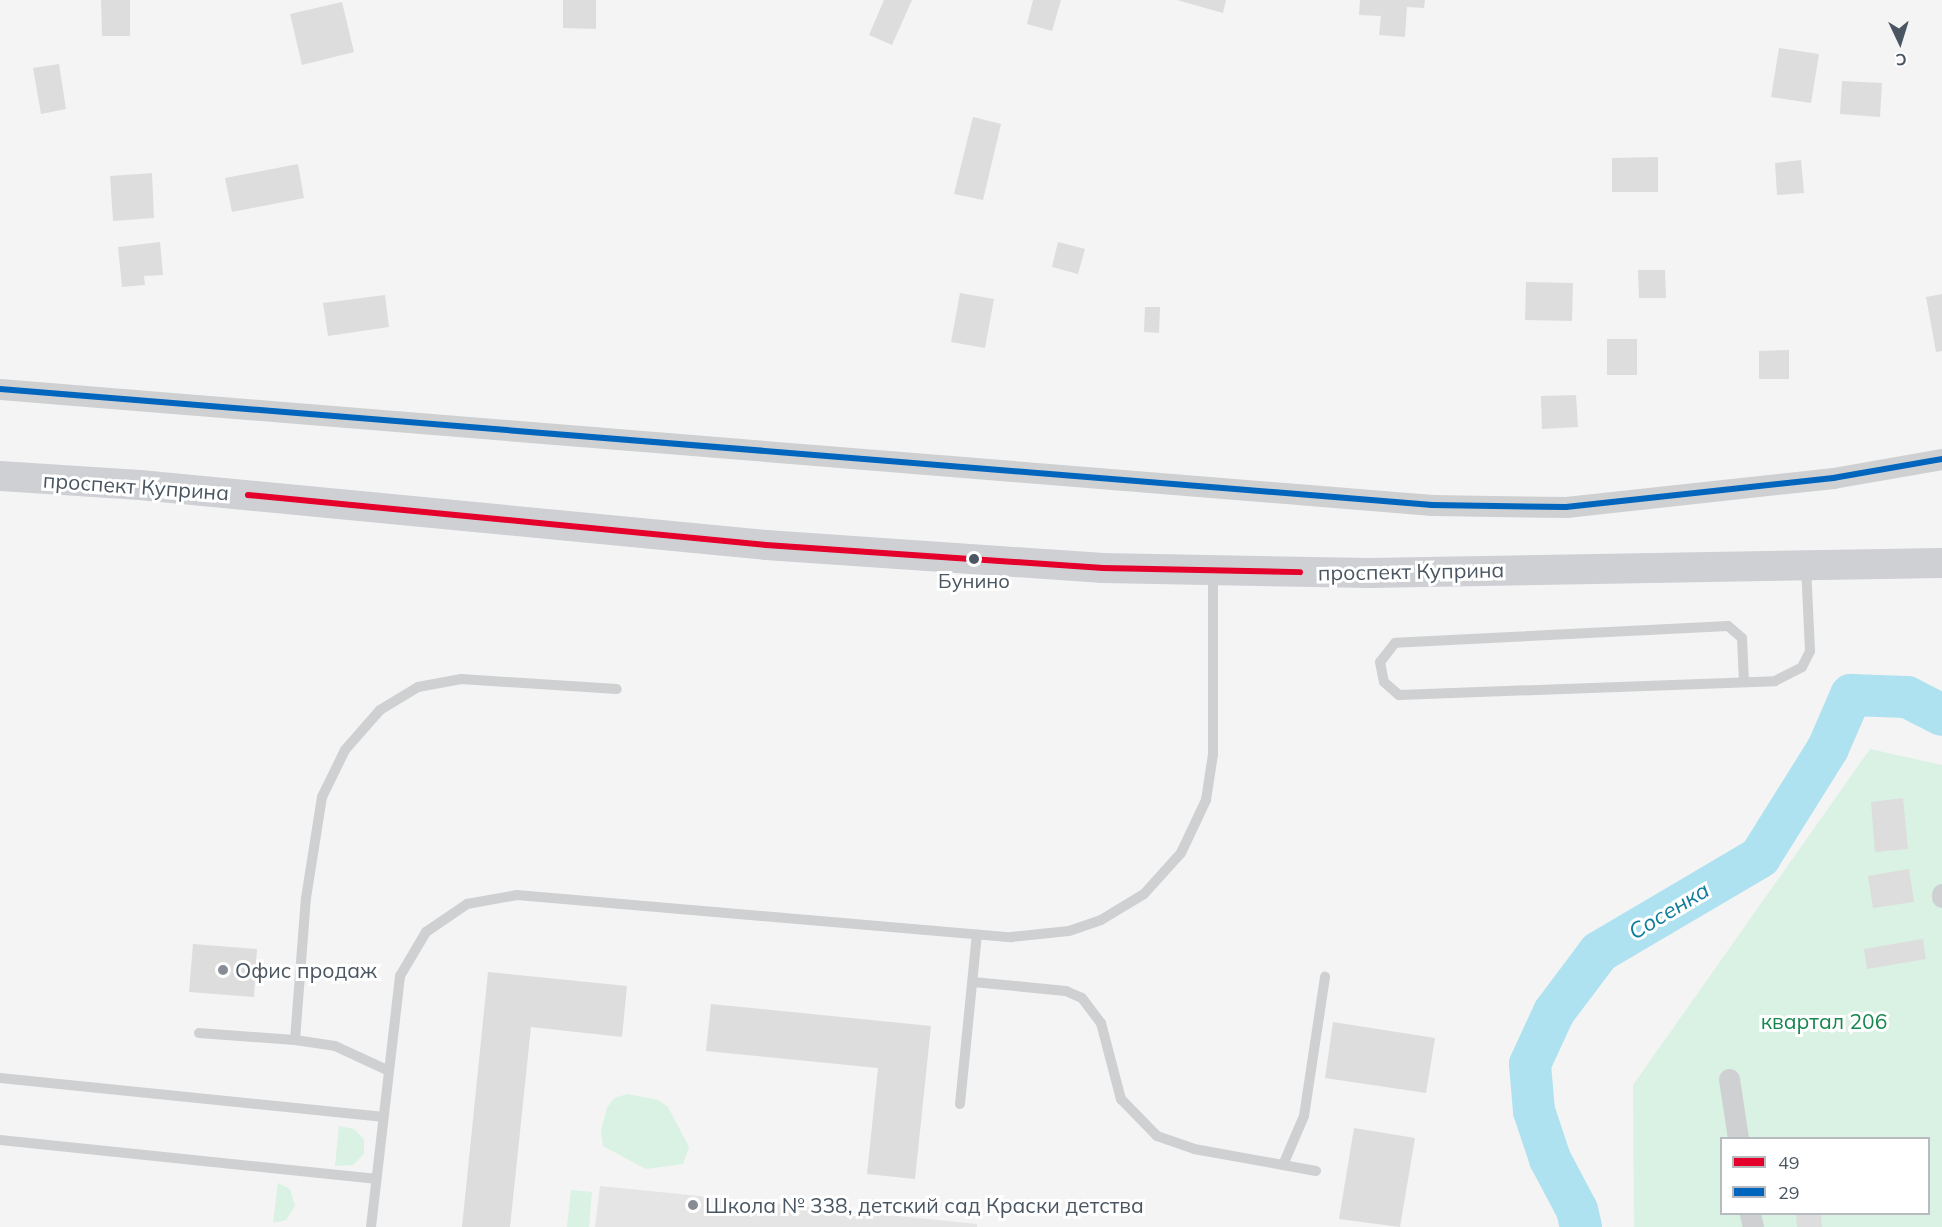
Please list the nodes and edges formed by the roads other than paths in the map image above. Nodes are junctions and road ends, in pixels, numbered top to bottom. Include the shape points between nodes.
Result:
1 (0, 389) edge
2 (1942, 459) edge
3 (0, 476) edge
4 (1936, 560) edge
5 (1806, 566) junction
6 (1213, 572) junction
7 (1744, 682) junction
8 (617, 689) dead end
9 (977, 935) junction
10 (1325, 977) dead end
11 (973, 981) junction
12 (199, 1033) dead end
13 (295, 1040) junction
14 (387, 1070) junction
15 (0, 1078) edge
16 (1729, 1078) dead end
17 (960, 1104) dead end
18 (382, 1117) junction
19 (1738, 1137) edge
20 (0, 1140) edge
21 (1283, 1165) junction
22 (1316, 1171) dead end
23 (375, 1179) junction
24 (371, 1227) edge

1 - 2 street via 1432,505 1566,507 1833,478
3 - 6 main road, проспект Куприна via 140,485 766,544
4 - 5 main road, проспект Куприна
5 - 6 main road, проспект Куприна
5 - 7 lane via 1810,651 1802,667 1786,678
6 - 9 lane via 1214,754 1206,800 1181,853 1144,894 1101,920 1047,935
7 - 7 lane via 1399,695 1384,682 1380,662 1395,643 1728,626 1742,638
8 - 13 lane via 461,679 418,687 380,710 345,750 322,796 306,898
9 - 11 lane
9 - 14 lane via 517,895 490,897 444,917 410,955 400,976
10 - 21 lane via 1304,1116
11 - 17 lane
11 - 21 lane via 1075,994 1095,1012 1114,1083 1143,1126 1174,1144
12 - 13 lane
13 - 14 lane via 335,1046
14 - 18 lane
15 - 18 lane
16 - 19 street
18 - 23 lane
20 - 23 lane
21 - 22 lane
23 - 24 lane

